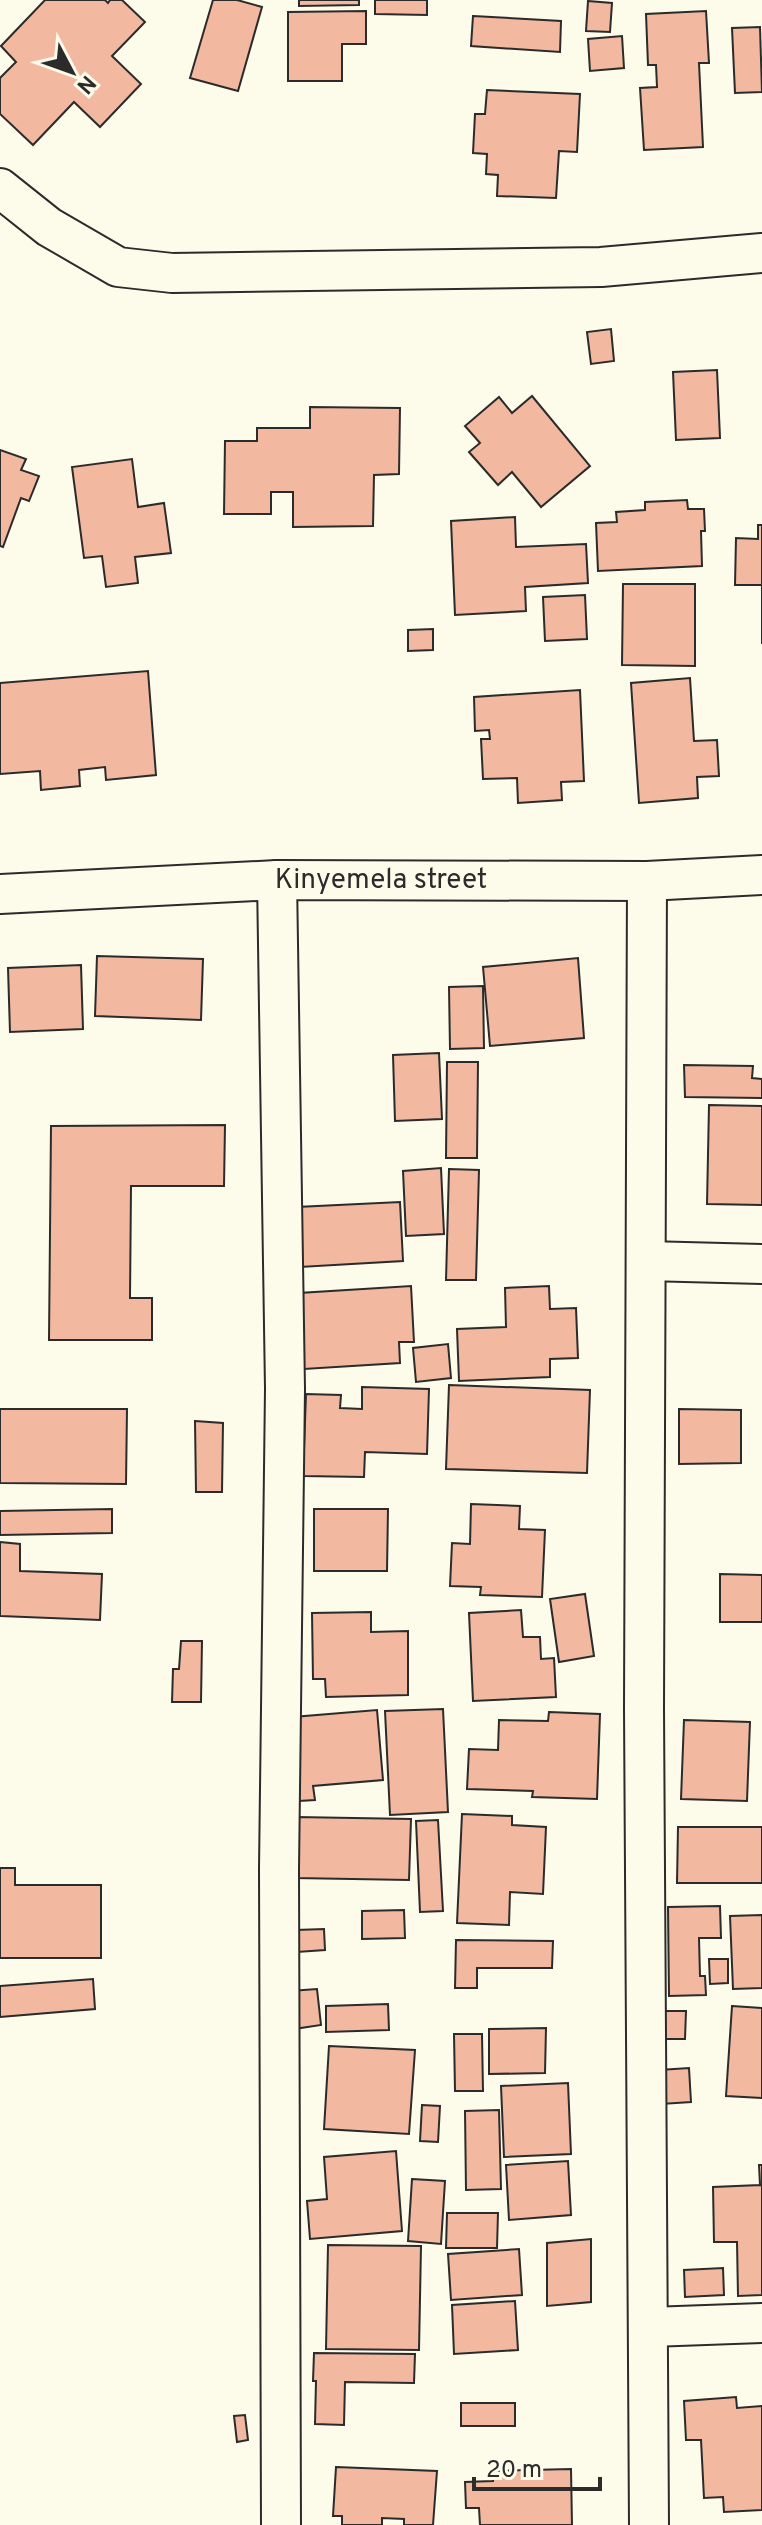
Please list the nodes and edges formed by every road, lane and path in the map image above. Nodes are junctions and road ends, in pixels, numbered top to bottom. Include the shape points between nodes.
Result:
1 (0, 188) edge
2 (762, 253) edge
3 (762, 875) edge
4 (277, 880) junction
5 (647, 881) junction
6 (0, 894) edge
7 (646, 1261) junction
8 (762, 1264) edge
9 (762, 2323) edge
10 (650, 2327) junction
11 (281, 2525) edge
12 (649, 2525) edge

1 - 2 street via 49,227 118,267 172,273 601,267
3 - 5 street, Kinyemela street
4 - 5 street, Kinyemela street
4 - 6 street, Kinyemela street
4 - 11 street via 285,1389 279,1869
5 - 7 street
7 - 8 street
7 - 10 street
9 - 10 street
10 - 12 street

